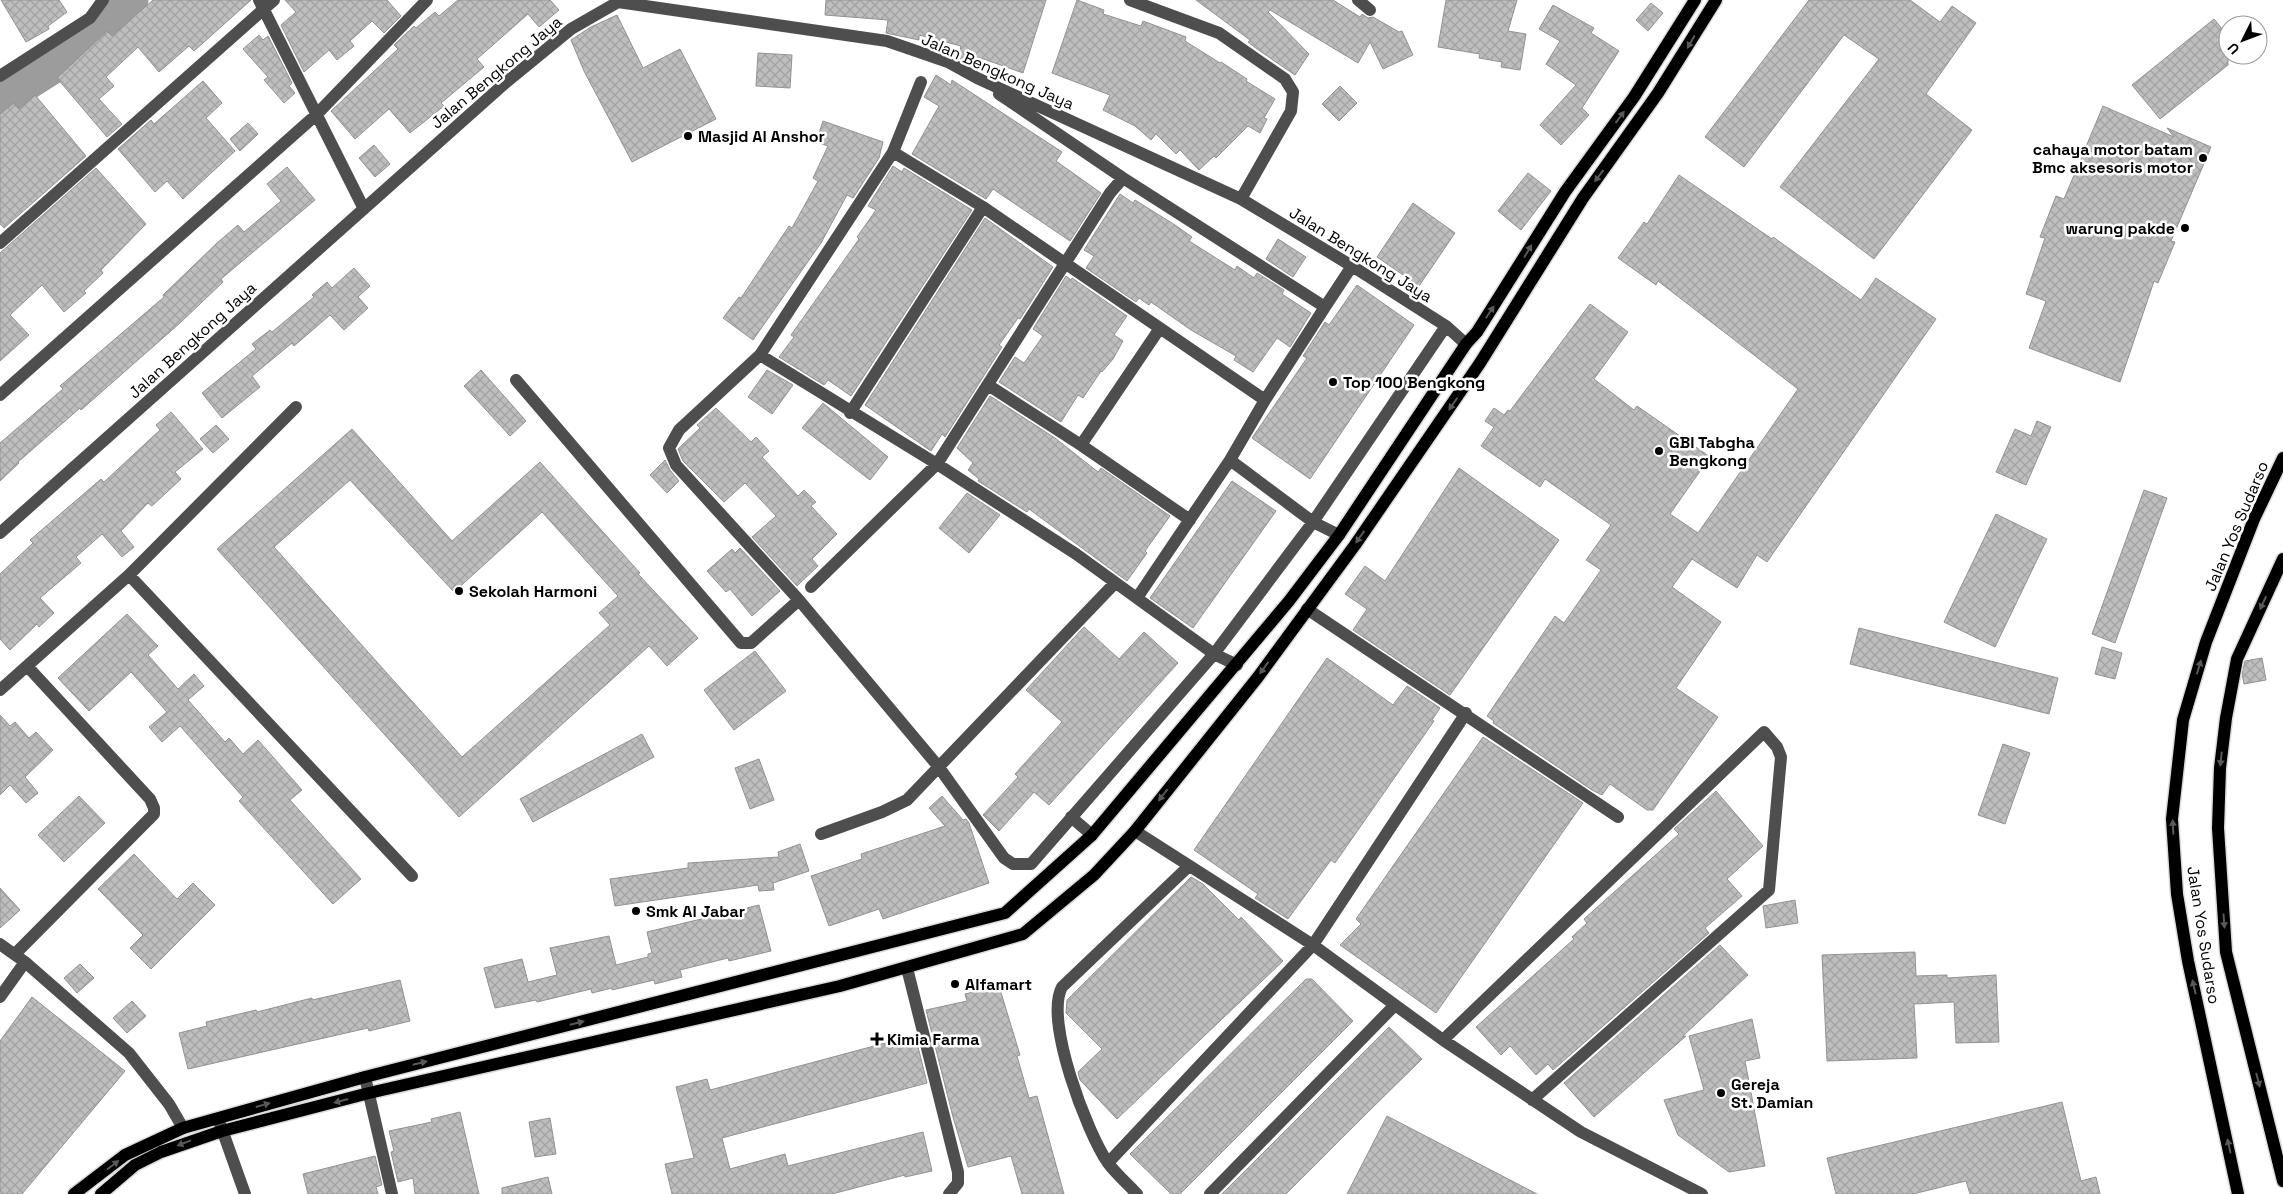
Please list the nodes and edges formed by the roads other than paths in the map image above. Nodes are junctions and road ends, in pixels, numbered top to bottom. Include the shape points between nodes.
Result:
1 (103, 0) edge
2 (427, 0) edge
3 (1130, 0) edge
4 (1358, 0) edge
5 (1695, 0) edge
6 (1716, 0) edge
7 (617, 1) edge
8 (266, 3) edge
9 (1370, 10) dead end
10 (0, 76) edge
11 (977, 78) junction
12 (921, 82) dead end
13 (1644, 82) junction
14 (1658, 93) junction
15 (316, 115) junction
16 (893, 152) junction
17 (1123, 178) junction
18 (1241, 199) junction
19 (983, 207) junction
20 (364, 209) junction
21 (0, 243) edge
22 (1065, 264) junction
23 (1352, 266) junction
24 (1325, 307) junction
25 (1446, 326) junction
26 (1160, 328) junction
27 (1466, 344) junction
28 (760, 355) junction
29 (516, 380) dead end
30 (988, 385) junction
31 (0, 395) edge
32 (1265, 400) junction
33 (296, 407) dead end
34 (850, 412) junction
35 (1081, 445) junction
36 (2283, 458) edge
37 (1230, 460) junction
38 (938, 464) junction
39 (1190, 520) junction
40 (1313, 522) junction
41 (0, 533) edge
42 (1339, 535) junction
43 (2283, 559) edge
44 (129, 575) junction
45 (1115, 583) junction
46 (812, 587) dead end
47 (1137, 598) junction
48 (799, 600) junction
49 (1308, 609) junction
50 (1214, 654) junction
51 (1237, 665) junction
52 (27, 666) junction
53 (0, 690) edge
54 (1466, 713) junction
55 (938, 766) junction
56 (1072, 817) junction
57 (1618, 817) dead end
58 (1135, 831) junction
59 (821, 834) dead end
60 (1092, 835) junction
61 (1189, 866) junction
62 (412, 876) dead end
63 (0, 944) edge
64 (1313, 945) junction
65 (15, 954) junction
66 (25, 962) junction
67 (907, 968) junction
68 (0, 996) edge
69 (1395, 1005) junction
70 (1443, 1040) junction
71 (365, 1077) junction
72 (369, 1093) junction
73 (1532, 1100) junction
74 (220, 1125) junction
75 (184, 1128) junction
76 (1108, 1163) junction
77 (2283, 1181) edge
78 (74, 1194) edge
79 (101, 1194) edge
80 (245, 1194) edge
81 (392, 1194) edge
82 (949, 1194) edge
83 (1137, 1194) edge
84 (1210, 1194) edge
85 (1702, 1194) edge
86 (2238, 1194) edge

1 - 10 street via 90,18
2 - 15 street
3 - 18 street via 1219,34 1285,79 1293,92 1291,112
4 - 9 street
5 - 13 main road
6 -> 14 main road
7 - 11 street, Jalan Bengkong Jaya via 887,41 948,62
7 - 20 street, Jalan Bengkong Jaya via 571,29 497,90
8 - 15 street
8 - 21 street
11 - 17 street
11 - 18 street, Jalan Bengkong Jaya
12 - 16 street
13 - 14 main road
27 -> 13 main road via 1477,332 1565,192
14 -> 49 main road via 1583,198 1480,363 1356,545
15 - 20 street
15 - 31 street
16 - 19 street
16 - 28 street
17 - 22 street
17 - 24 street
18 - 23 street, Jalan Bengkong Jaya
19 - 22 street
19 - 34 street
20 - 41 street, Jalan Bengkong Jaya
22 - 26 street
22 - 30 street
23 - 24 street
23 - 25 street, Jalan Bengkong Jaya
24 - 32 street
25 - 27 street, Jalan Bengkong Jaya
25 - 40 street
26 - 32 street
26 - 35 street
27 - 42 main road
28 - 34 street
28 - 48 street via 679,430 669,448 676,465
29 - 48 street via 741,643 751,643
30 - 35 street
30 - 38 street
32 - 37 street
33 - 44 street
34 - 38 street
35 - 39 street
86 -> 36 main road, Jalan Yos Sudarso via 2188,961 2177,894 2172,819 2183,720 2206,642 2254,519
37 - 39 street
37 - 40 street
38 - 45 street
38 - 46 street
39 - 47 street
40 - 42 street
40 - 50 street
42 - 51 main road
43 -> 77 main road, Jalan Yos Sudarso via 2237,660 2220,768 2218,828 2226,952
44 - 52 street
44 - 62 street
45 - 47 street
45 - 55 street
47 - 50 street
48 - 55 street
49 - 54 street
49 -> 58 main road
50 - 51 street
50 - 56 street
51 - 60 main road
52 - 53 street
52 - 65 street via 150,799 154,814
54 - 57 street
54 - 64 street
55 - 56 street via 1004,858 1013,864 1031,864
55 - 59 street via 907,800
56 - 60 street
58 - 61 street
58 - 67 main road via 1094,875 1023,934
71 -> 60 main road via 1005,913
61 - 64 street
61 - 76 street via 1062,987 1057,996 1062,1050 1082,1110
63 - 65 street
64 - 69 street
64 - 76 street
65 - 66 street
66 - 68 street
66 - 75 street via 129,1053
67 - 72 main road
67 - 82 street via 958,1172 958,1183
69 - 70 street
69 - 84 street
70 - 73 street
70 - 73 street via 1764,732 1781,757 1769,890
71 - 72 street
74 -> 71 main road
72 -> 74 main road
72 - 81 street
73 - 85 street via 1580,1132
74 - 75 main road
74 -> 79 main road via 135,1165
74 - 80 street
78 -> 75 main road via 125,1155
76 - 83 street

